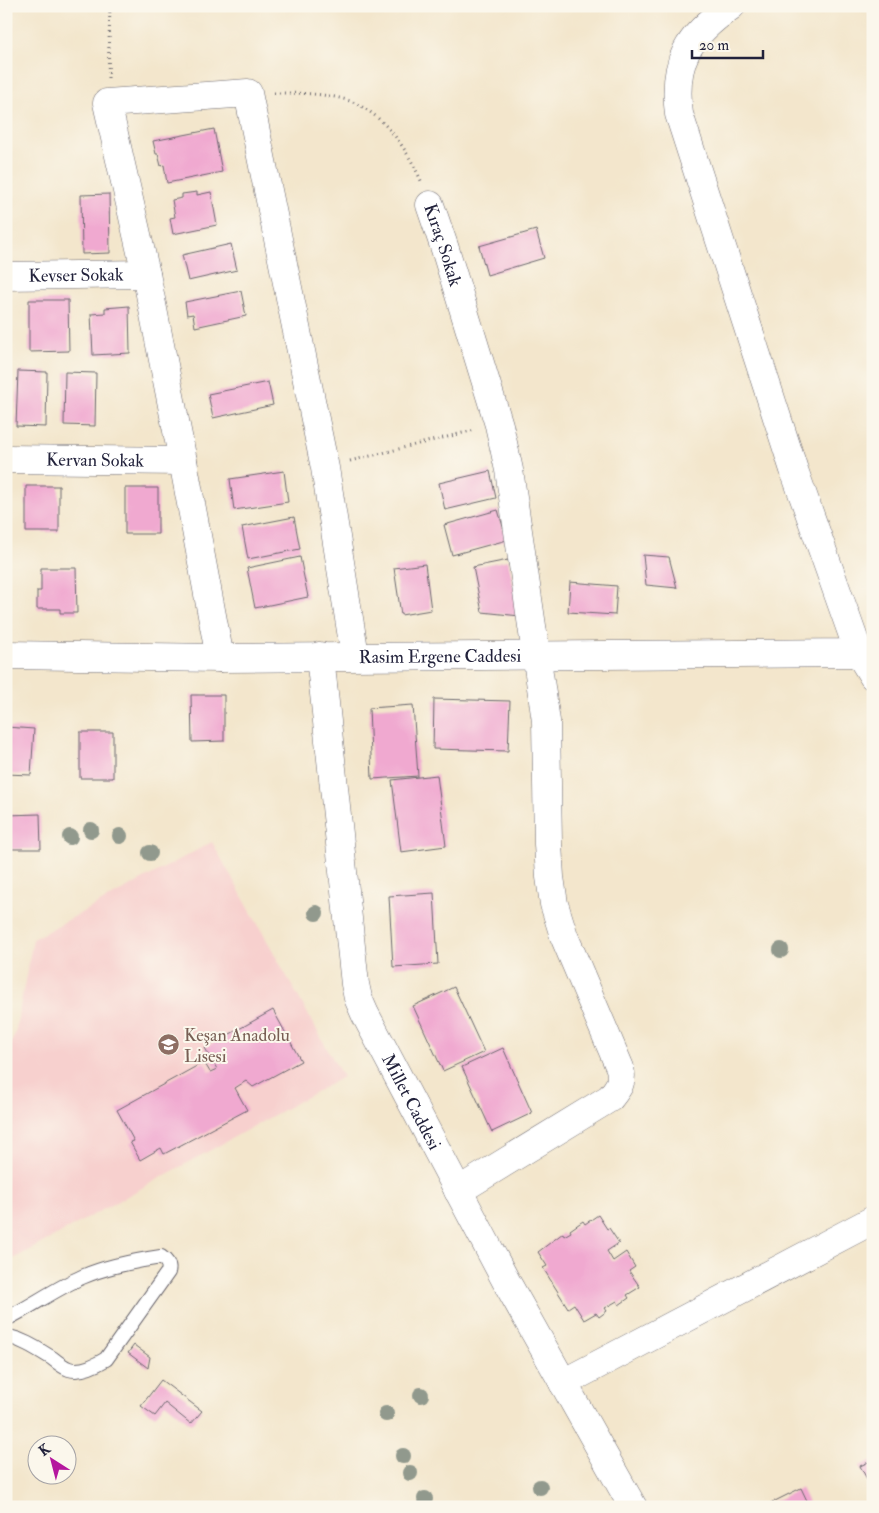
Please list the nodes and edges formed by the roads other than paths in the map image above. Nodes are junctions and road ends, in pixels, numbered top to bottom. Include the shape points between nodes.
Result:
1 (731, 6) edge
2 (430, 205) road end
3 (146, 274) junction
4 (6, 276) edge
5 (6, 459) edge
6 (183, 461) junction
7 (866, 652) edge
8 (6, 655) edge
9 (320, 656) junction
10 (354, 656) junction
11 (536, 656) junction
12 (220, 658) junction
13 (873, 676) edge
14 (458, 1191) junction
15 (873, 1220) edge
16 (6, 1319) edge
17 (6, 1336) edge
18 (563, 1383) junction
19 (633, 1507) edge

1 - 7 street via 707,24 688,47 678,72 679,114 794,470
2 - 11 street, Kıraç Sokak via 499,425 509,470
3 - 4 street, Kevser Sokak
3 - 6 street
3 - 10 street via 107,103 248,93 325,468
5 - 6 street, Kervan Sokak
6 - 12 street
7 - 11 street, Rasim Ergene Caddesi
7 - 13 street
8 - 12 street, Rasim Ergene Caddesi
9 - 10 street, Rasim Ergene Caddesi
9 - 12 street, Rasim Ergene Caddesi
9 - 14 street, Millet Caddesi via 354,984 365,1014
10 - 11 street, Rasim Ergene Caddesi
11 - 14 street, Kıraç Sokak via 546,721 548,844 554,904 622,1076 620,1086 610,1098
14 - 18 street, Millet Caddesi
15 - 18 street
16 - 17 lane via 61,1287 104,1268 161,1257 168,1264 168,1272 106,1358 97,1365 69,1369 32,1345
18 - 19 street, Millet Caddesi

